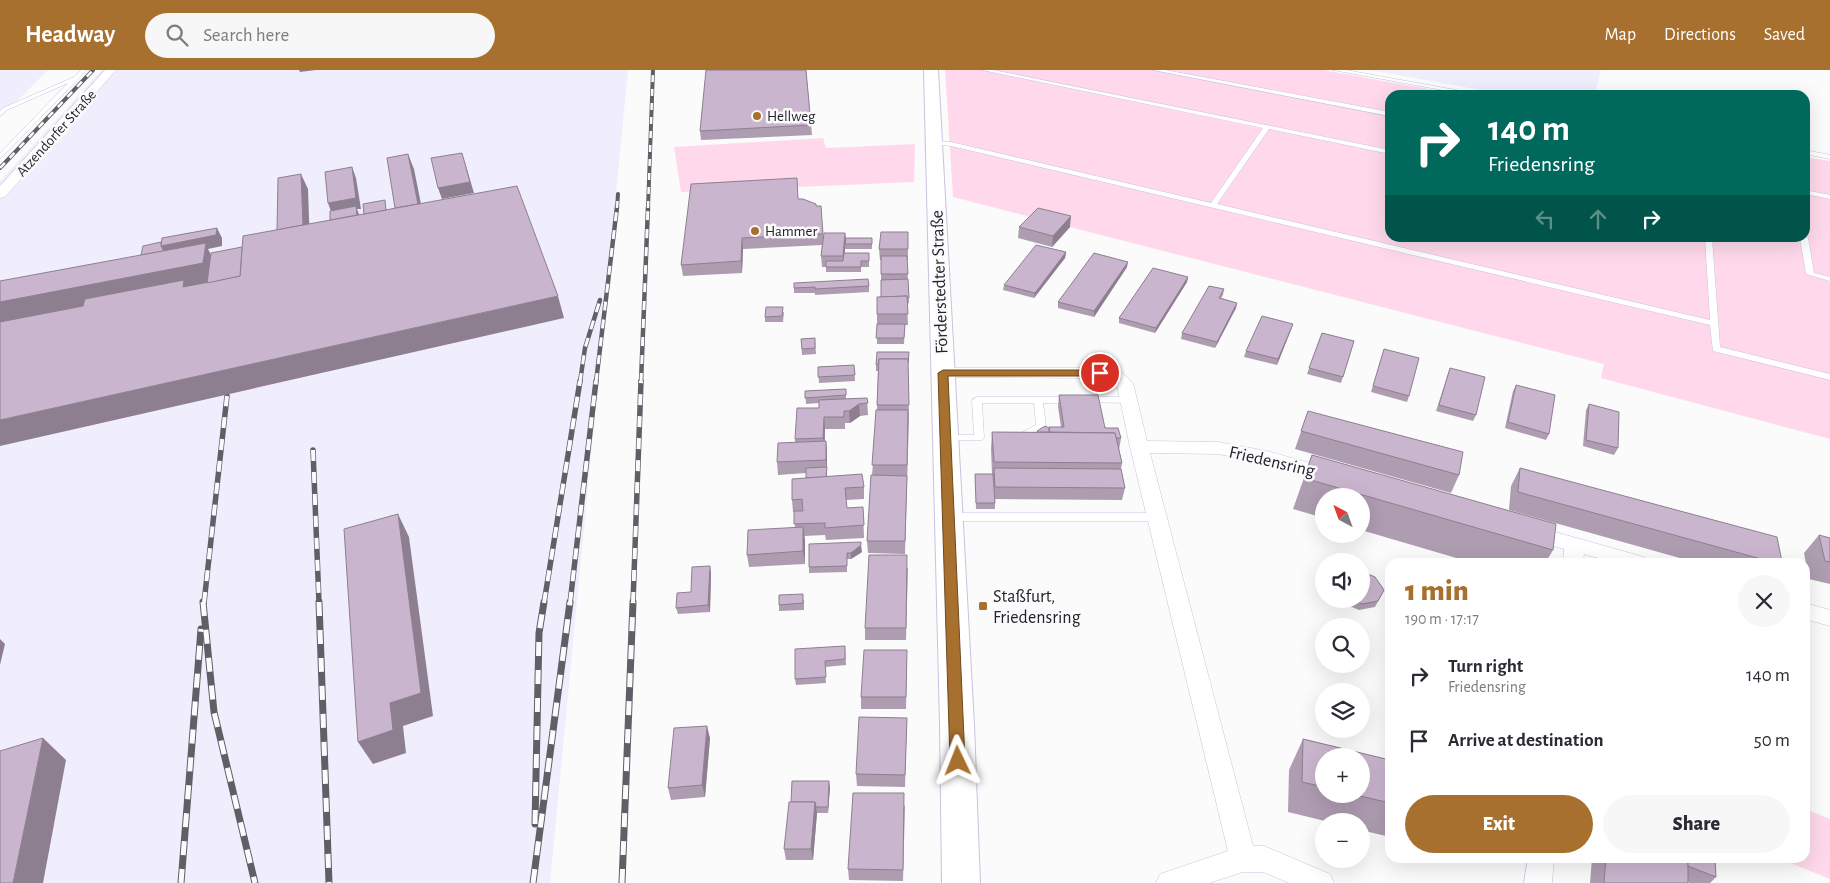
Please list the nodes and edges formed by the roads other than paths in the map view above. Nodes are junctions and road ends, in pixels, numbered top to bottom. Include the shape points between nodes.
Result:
1 (84, 70) edge
2 (111, 70) edge
3 (931, 70) edge
4 (985, 70) edge
5 (1156, 70) edge
6 (1336, 70) edge
7 (76, 78) junction
8 (1451, 90) edge
9 (1385, 113) edge
10 (0, 114) edge
11 (1267, 127) junction
12 (934, 143) junction
13 (1385, 151) edge
14 (1810, 153) edge
15 (0, 157) edge
16 (1830, 157) edge
17 (1810, 193) edge
18 (0, 194) edge
19 (1830, 197) edge
20 (1213, 205) junction
21 (1709, 242) edge
22 (1805, 242) edge
23 (1830, 279) edge
24 (1714, 323) junction
25 (943, 373) junction
26 (1830, 377) edge
27 (1038, 400) junction
28 (1129, 400) junction
29 (1006, 437) edge
30 (946, 438) junction
31 (1139, 447) junction
32 (1344, 479) edge
33 (1156, 517) junction
34 (949, 518) junction
35 (1517, 528) edge
36 (1574, 553) edge
37 (1609, 558) edge
38 (1810, 612) edge
39 (1830, 618) edge
40 (1243, 859) junction
41 (1540, 863) edge
42 (961, 883) edge
43 (1170, 883) edge
44 (1320, 883) edge
45 (1538, 883) edge

1 - 7 lane
2 - 18 street, Atzendorfer Straße
3 - 12 main road, Förderstedter Straße
4 - 11 lane
5 - 9 lane
6 - 8 lane
7 - 10 lane via 30,97
7 - 15 lane
11 - 13 lane
11 - 20 lane
12 - 20 lane via 951,144
12 - 25 main road, Förderstedter Straße
14 - 16 lane
17 - 19 lane
20 - 24 lane
21 - 24 lane
22 - 23 lane via 1810,274
24 - 26 lane via 1716,349
25 - 28 street via 1114,375 1125,383
25 - 30 main road, Förderstedter Straße
27 - 28 lane
27 - 29 lane via 1041,426 1023,437
27 - 30 lane via 977,400 984,438
28 - 31 street
30 - 34 main road, Förderstedter Straße
31 - 32 street, Friedensring via 1218,448 1268,457
31 - 33 street
33 - 34 lane
33 - 40 street
34 - 42 main road, Förderstedter Straße
35 - 36 street
36 - 37 street
38 - 39 street
40 - 43 street
40 - 44 street via 1264,858
41 - 45 street

